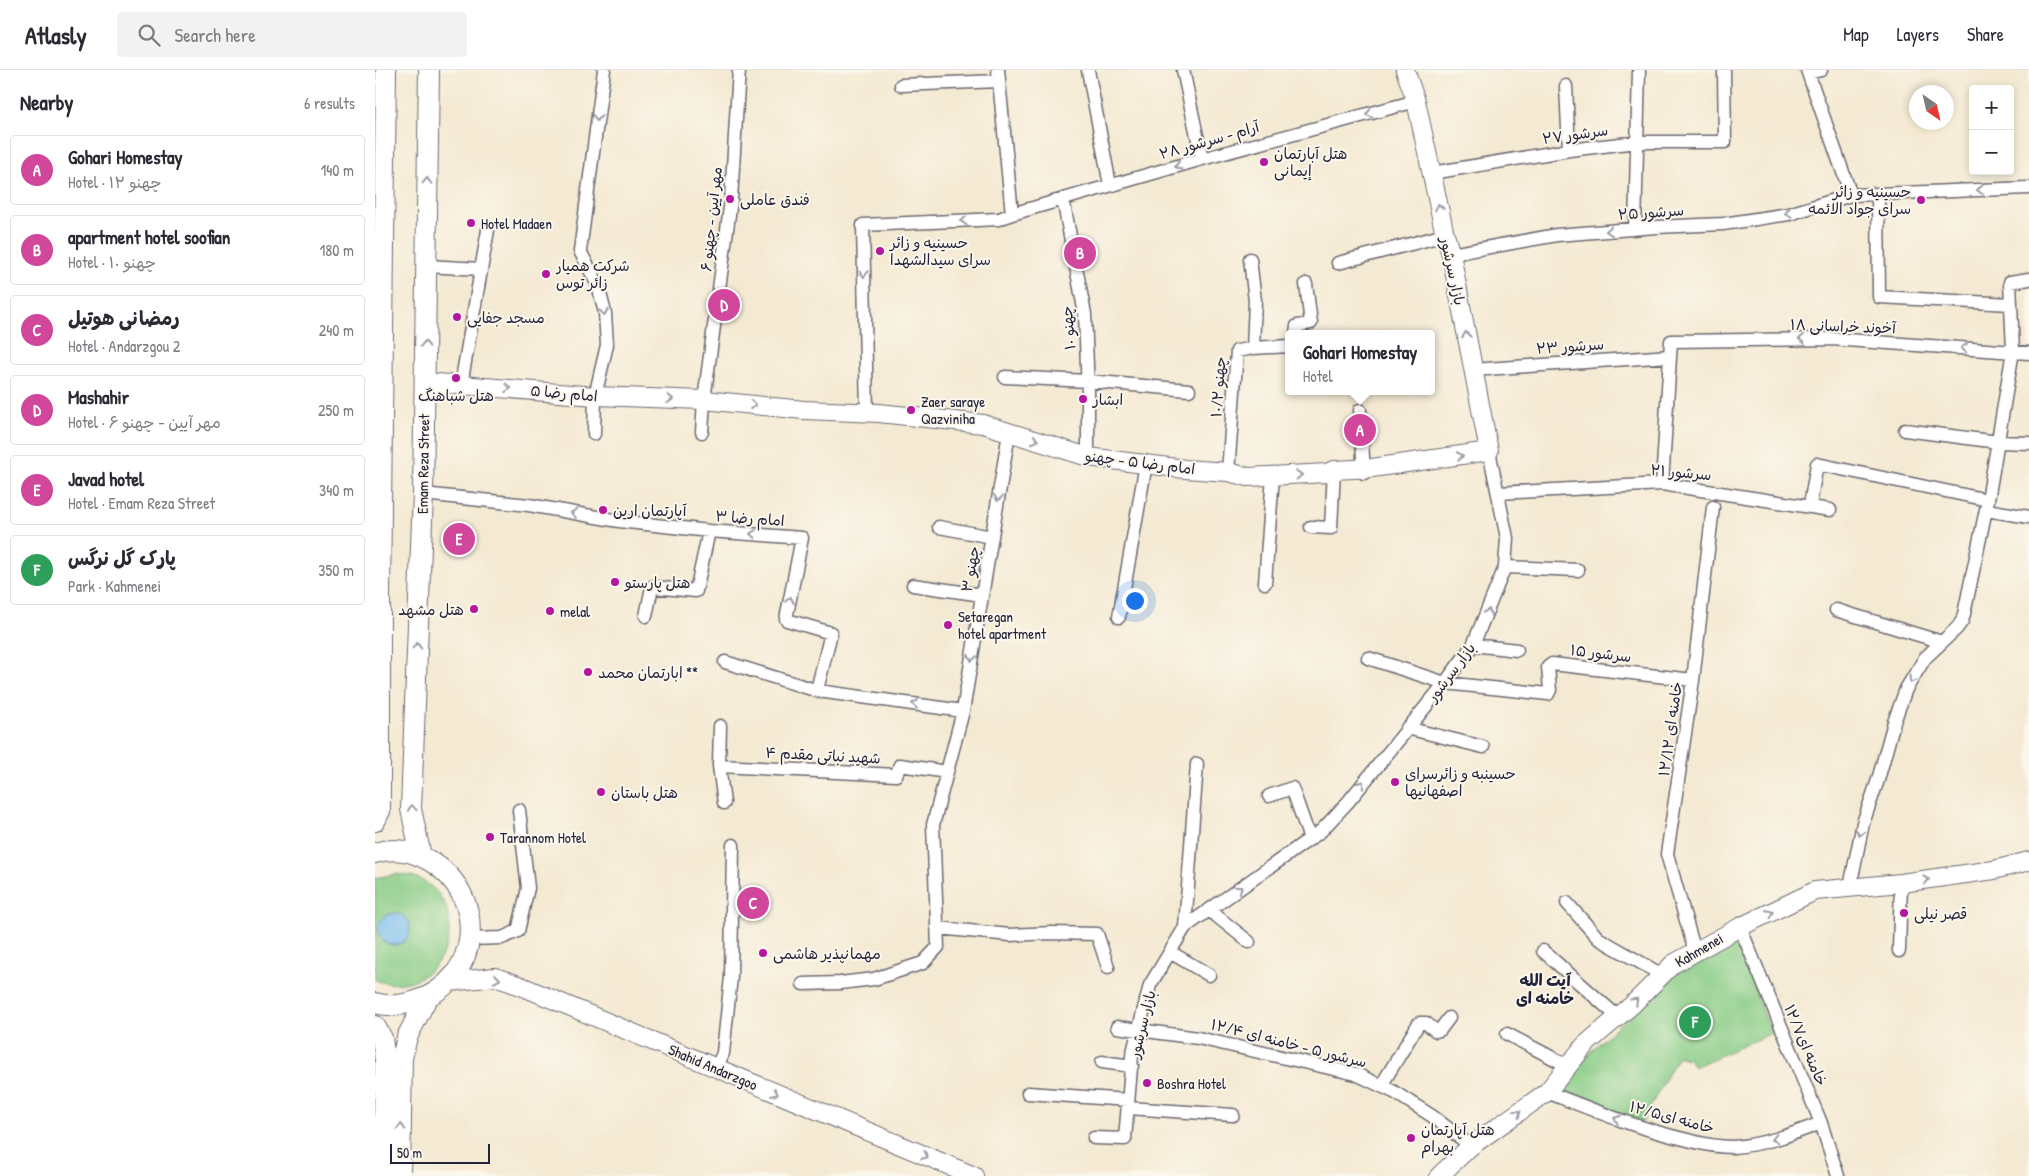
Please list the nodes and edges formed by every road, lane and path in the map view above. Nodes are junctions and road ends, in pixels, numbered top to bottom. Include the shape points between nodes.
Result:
1 (386, 70) edge
2 (429, 70) edge
3 (604, 70) edge
4 (739, 70) edge
5 (1087, 70) edge
6 (1183, 70) edge
7 (1405, 70) edge
8 (1639, 70) edge
9 (1724, 70) edge
10 (1812, 71) edge
11 (998, 75) edge
12 (901, 85) dead end
13 (1566, 86) dead end
14 (380, 100) edge
15 (1416, 101) junction
16 (1637, 142) junction
17 (1569, 150) junction
18 (1202, 159) junction
19 (1432, 173) junction
20 (1110, 185) junction
21 (2029, 188) edge
22 (1878, 194) junction
23 (1851, 195) junction
24 (1063, 199) junction
25 (1012, 214) junction
26 (1635, 229) junction
27 (488, 230) dead end
28 (1445, 234) junction
29 (1451, 254) junction
30 (1250, 259) dead end
31 (1338, 262) dead end
32 (426, 266) junction
33 (481, 269) junction
34 (2029, 279) edge
35 (1306, 284) dead end
36 (2011, 304) junction
37 (1297, 330) edge
38 (1285, 346) edge
39 (1253, 348) junction
40 (2013, 351) junction
41 (2029, 352) edge
42 (1670, 356) junction
43 (1472, 370) junction
44 (1005, 377) dead end
45 (1087, 381) junction
46 (425, 382) junction
47 (461, 385) junction
48 (1189, 390) dead end
49 (595, 396) junction
50 (705, 400) junction
51 (1360, 410) dead end
52 (867, 413) junction
53 (1905, 430) dead end
54 (702, 432) dead end
55 (1009, 432) junction
56 (593, 434) dead end
57 (1998, 442) junction
58 (2029, 443) edge
59 (1489, 451) junction
60 (1088, 457) junction
61 (1146, 464) junction
62 (1334, 470) junction
63 (1364, 471) junction
64 (1229, 472) junction
65 (1273, 476) junction
66 (1661, 484) junction
67 (1498, 493) junction
68 (423, 494) junction
69 (1810, 505) junction
70 (1987, 505) junction
71 (1713, 507) dead end
72 (1831, 510) dead end
73 (2029, 517) edge
74 (1311, 526) dead end
75 (939, 527) dead end
76 (709, 531) junction
77 (992, 537) junction
78 (1505, 567) junction
79 (1579, 570) dead end
80 (1265, 583) dead end
81 (913, 585) dead end
82 (982, 595) junction
83 (377, 598) edge
84 (1836, 610) dead end
85 (646, 616) dead end
86 (1119, 617) dead end
87 (1942, 642) junction
88 (1473, 645) junction
89 (1517, 650) dead end
90 (1368, 658) dead end
91 (725, 662) dead end
92 (1693, 680) junction
93 (1445, 683) junction
94 (817, 690) junction
95 (963, 711) junction
96 (720, 726) dead end
97 (1407, 728) junction
98 (1483, 747) dead end
99 (1197, 764) dead end
100 (719, 766) junction
101 (947, 772) junction
102 (1269, 796) dead end
103 (724, 804) dead end
104 (519, 810) dead end
105 (377, 816) edge
106 (1310, 839) junction
107 (733, 845) dead end
108 (375, 853) edge
109 (421, 856) junction
110 (2029, 861) edge
111 (1901, 883) junction
112 (1850, 887) junction
113 (1567, 903) dead end
114 (1209, 910) junction
115 (1185, 927) junction
116 (938, 928) junction
117 (1740, 928) junction
118 (470, 939) junction
119 (1249, 942) dead end
120 (1543, 951) dead end
121 (1899, 951) dead end
122 (1170, 952) junction
123 (1695, 952) junction
124 (1109, 967) dead end
125 (1662, 975) junction
126 (1209, 976) dead end
127 (449, 982) junction
128 (803, 984) dead end
129 (427, 998) junction
130 (375, 1003) edge
131 (1618, 1016) junction
132 (1449, 1018) dead end
133 (375, 1026) edge
134 (1117, 1027) dead end
135 (1139, 1030) junction
136 (1507, 1034) dead end
137 (1102, 1062) dead end
138 (1132, 1066) junction
139 (1568, 1066) junction
140 (716, 1069) junction
141 (1381, 1086) junction
142 (1547, 1092) junction
143 (1028, 1093) dead end
144 (1128, 1104) junction
145 (1233, 1115) dead end
146 (1821, 1123) junction
147 (1094, 1138) dead end
148 (1471, 1146) junction
149 (383, 1176) edge
150 (400, 1176) edge
151 (974, 1176) edge
152 (1439, 1176) edge
153 (1838, 1176) edge

1 - 14 main road
32 -> 2 main road, Emam Reza Street
3 -> 49 street via 580,251 598,285 605,314 607,345
4 - 50 street, مهر آیین - چهنو ۶ via 731,200
5 - 20 street
6 - 18 street
7 - 15 street, بازار سرشور
8 - 16 street
9 - 16 street, سرشور ۲۷ via 1725,142
10 - 23 street
11 - 12 street
11 - 25 street
13 - 17 street
14 - 83 main road
15 -> 18 street, آرام - سرشور ۲۸
15 - 19 street, بازار سرشور
16 - 17 street, سرشور ۲۷
16 - 26 street
17 - 19 street, سرشور ۲۷
18 -> 20 street, آرام - سرشور ۲۸
28 -> 19 street, بازار سرشور
20 - 24 street, آرام - سرشور ۲۸
21 -> 22 street, سرشور ۲۵
22 - 23 street, سرشور ۲۵
22 - 36 street via 1879,297
23 -> 26 street, سرشور ۲۵ via 1789,214 1723,224
24 - 25 street, آرام - سرشور ۲۸
24 - 45 street, چهنو ۱۰ via 1085,314
25 -> 52 street, آرام - سرشور ۲۸ via 999,219 863,225
26 -> 29 street, سرشور ۲۵ via 1557,235
27 - 33 street
28 - 29 street, بازار سرشور
28 - 31 street
43 -> 29 street, بازار سرشور
30 - 39 street via 1255,301
32 - 33 street
46 -> 32 main road, Emam Reza Street
33 - 47 street
34 - 36 street via 2010,282
35 - 37 street via 1311,323 1297,326
36 - 40 street
38 - 39 street
39 - 64 street, چهنو ۱۰/۲ via 1237,350
40 - 41 street, آخوند خراسانی ۱۸
40 -> 42 street, آخوند خراسانی ۱۸ via 1831,339 1671,341
40 - 57 street
42 - 43 street, سرشور ۲۳
42 - 66 street
43 - 59 street, بازار سرشور
44 - 45 street
45 - 48 street
45 - 60 street, چهنو ۱۰
46 - 47 street, امام رضا ۵
46 - 68 main road, Emam Reza Street
47 -> 49 street, امام رضا ۵
49 -> 50 street, امام رضا ۵
49 - 56 street
50 -> 52 street, امام رضا ۵ - چهنو
50 - 54 street, مهر آیین - چهنو ۶
51 - 63 street
52 - 55 street, امام رضا ۵ - چهنو via 983,424
53 - 57 street
55 -> 60 street, امام رضا ۵ - چهنو
55 -> 77 street, چهنو ۳
57 - 58 street
57 - 70 street
63 -> 59 street, امام رضا ۵ - چهنو
59 - 67 street, بازار سرشور
60 - 61 street, امام رضا ۵ - چهنو
61 - 64 street, امام رضا ۵ - چهنو
61 - 86 street
62 - 63 street, امام رضا ۵ - چهنو
65 -> 62 street, امام رضا ۵ - چهنو
62 - 74 street via 1331,528
64 - 65 street, امام رضا ۵ - چهنو via 1248,477
65 - 80 street
66 - 67 street, سرشور ۲۱
66 - 69 street, سرشور ۲۱
67 - 78 street, بازار سرشور via 1507,538
76 -> 68 street, امام رضا ۳
109 -> 68 main road, Emam Reza Street via 411,809
69 - 70 street via 1817,464
69 - 72 street, سرشور ۲۱
70 - 73 street
70 - 87 street via 1962,621
71 - 92 street, خامنه ای ۱۲/۱۲
75 - 77 street
76 - 85 street via 697,591 652,587
94 -> 76 street, امام رضا ۳ via 831,633 787,620 802,538
77 - 82 street, چهنو ۳
78 - 79 street
88 -> 78 street, بازار سرشور
81 - 82 street
82 -> 95 street, چهنو ۳
83 - 105 main road
84 - 87 street
87 -> 112 street via 1925,658 1903,697 1863,823
88 - 89 street
88 - 93 street, بازار سرشور
90 - 93 street
91 - 94 street
92 - 93 street, سرشور ۱۵ via 1552,664 1548,667 1548,694
92 - 123 street, خامنه ای ۱۲/۱۲ via 1667,854
93 - 97 street, بازار سرشور
95 -> 94 street
95 - 101 street, چهنو ۳
96 - 100 street
97 - 98 street
106 -> 97 street, بازار سرشور via 1348,802
99 - 115 street
100 - 101 street, شهید نباتی مقدم ۴ via 895,775 900,765
100 - 103 street
101 - 116 street, چهنو ۳ via 933,825
102 - 106 street via 1292,788
104 - 118 street via 528,888 518,931 502,938
114 -> 106 street, بازار سرشور
107 - 140 street via 731,977 723,1053
108 - 109 main road via 402,850
109 - 118 main road via 442,868 459,887 468,910
111 -> 110 street, Kahmenei via 1994,870
111 - 112 street, Kahmenei
111 - 121 street
117 -> 112 street, Kahmenei via 1815,891
113 - 125 street via 1598,938
114 - 115 street, بازار سرشور
114 - 119 street
115 - 122 street, بازار سرشور
116 - 124 street via 1010,935 1097,934
116 - 128 street, چهنو ۳ via 938,947 923,962 874,979
117 - 123 street, Kahmenei
117 - 146 street, خامنه ای۱۲/۷
118 - 127 main road via 462,963
120 - 131 street
122 - 126 street
122 - 135 street, بازار سرشور via 1150,985
123 - 125 street, Kahmenei via 1673,964
131 -> 125 street, Kahmenei
127 - 129 main road
127 -> 140 street, Shahid Andarzgoo via 495,977
129 - 130 main road via 405,1005
150 -> 129 main road via 402,1058 407,1037
131 - 139 street, Kahmenei via 1585,1045
132 - 141 street via 1436,1032 1427,1023 1419,1023
133 - 149 main road via 382,1038 385,1060
134 - 135 street, سرشور ۵ - خامنه ای ۱۲/۴
135 - 138 street, بازار سرشور
135 - 141 street, سرشور ۵ - خامنه ای ۱۲/۴ via 1198,1038 1357,1074
136 - 139 street
137 - 138 street
138 - 144 street, بازار سرشور
139 - 142 street, Kahmenei
140 -> 151 street, Shahid Andarzgoo
141 - 148 street, سرشور ۵ - خامنه ای ۱۲/۴ via 1432,1116
146 -> 142 street, خامنه ای۱۲/۵ via 1755,1144 1732,1147 1708,1145 1661,1134
148 -> 142 street, Kahmenei
143 - 144 street
144 - 145 street
144 - 147 street, بازار سرشور via 1125,1139
146 - 153 street, خامنه ای۱۲/۷
148 - 152 street, Kahmenei

